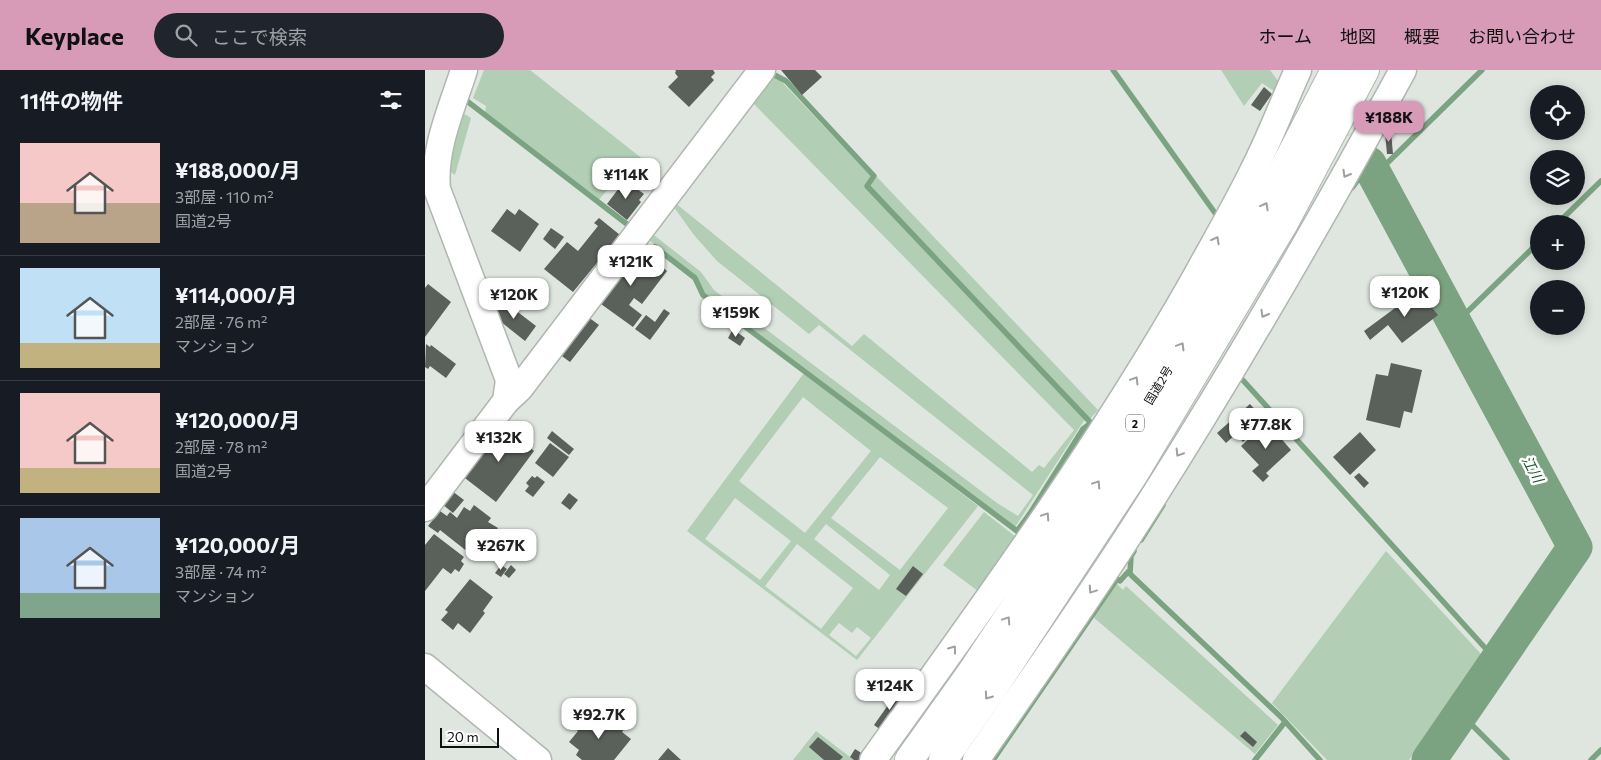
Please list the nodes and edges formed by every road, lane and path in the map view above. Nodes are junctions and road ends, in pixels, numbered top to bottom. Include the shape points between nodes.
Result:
1 (464, 70) edge
2 (762, 70) edge
3 (1365, 70) edge
4 (1403, 70) edge
5 (1314, 72) edge
6 (506, 401) junction
7 (425, 508) edge
8 (425, 667) edge
9 (538, 760) edge
10 (873, 760) edge
11 (909, 760) edge
12 (943, 760) edge
13 (976, 760) edge

1 - 6 street via 438,155 437,189 509,380
2 - 6 street via 520,388
3 -> 12 highway, 国道2号 / 2 via 1284,223 1134,474 993,690
4 -> 13 street via 1358,137 1247,343 1141,516
10 -> 5 street via 983,607 1130,388 1254,170
11 -> 5 highway, 国道2号 / 2 via 1113,460 1262,211
6 - 7 street
8 - 9 street

